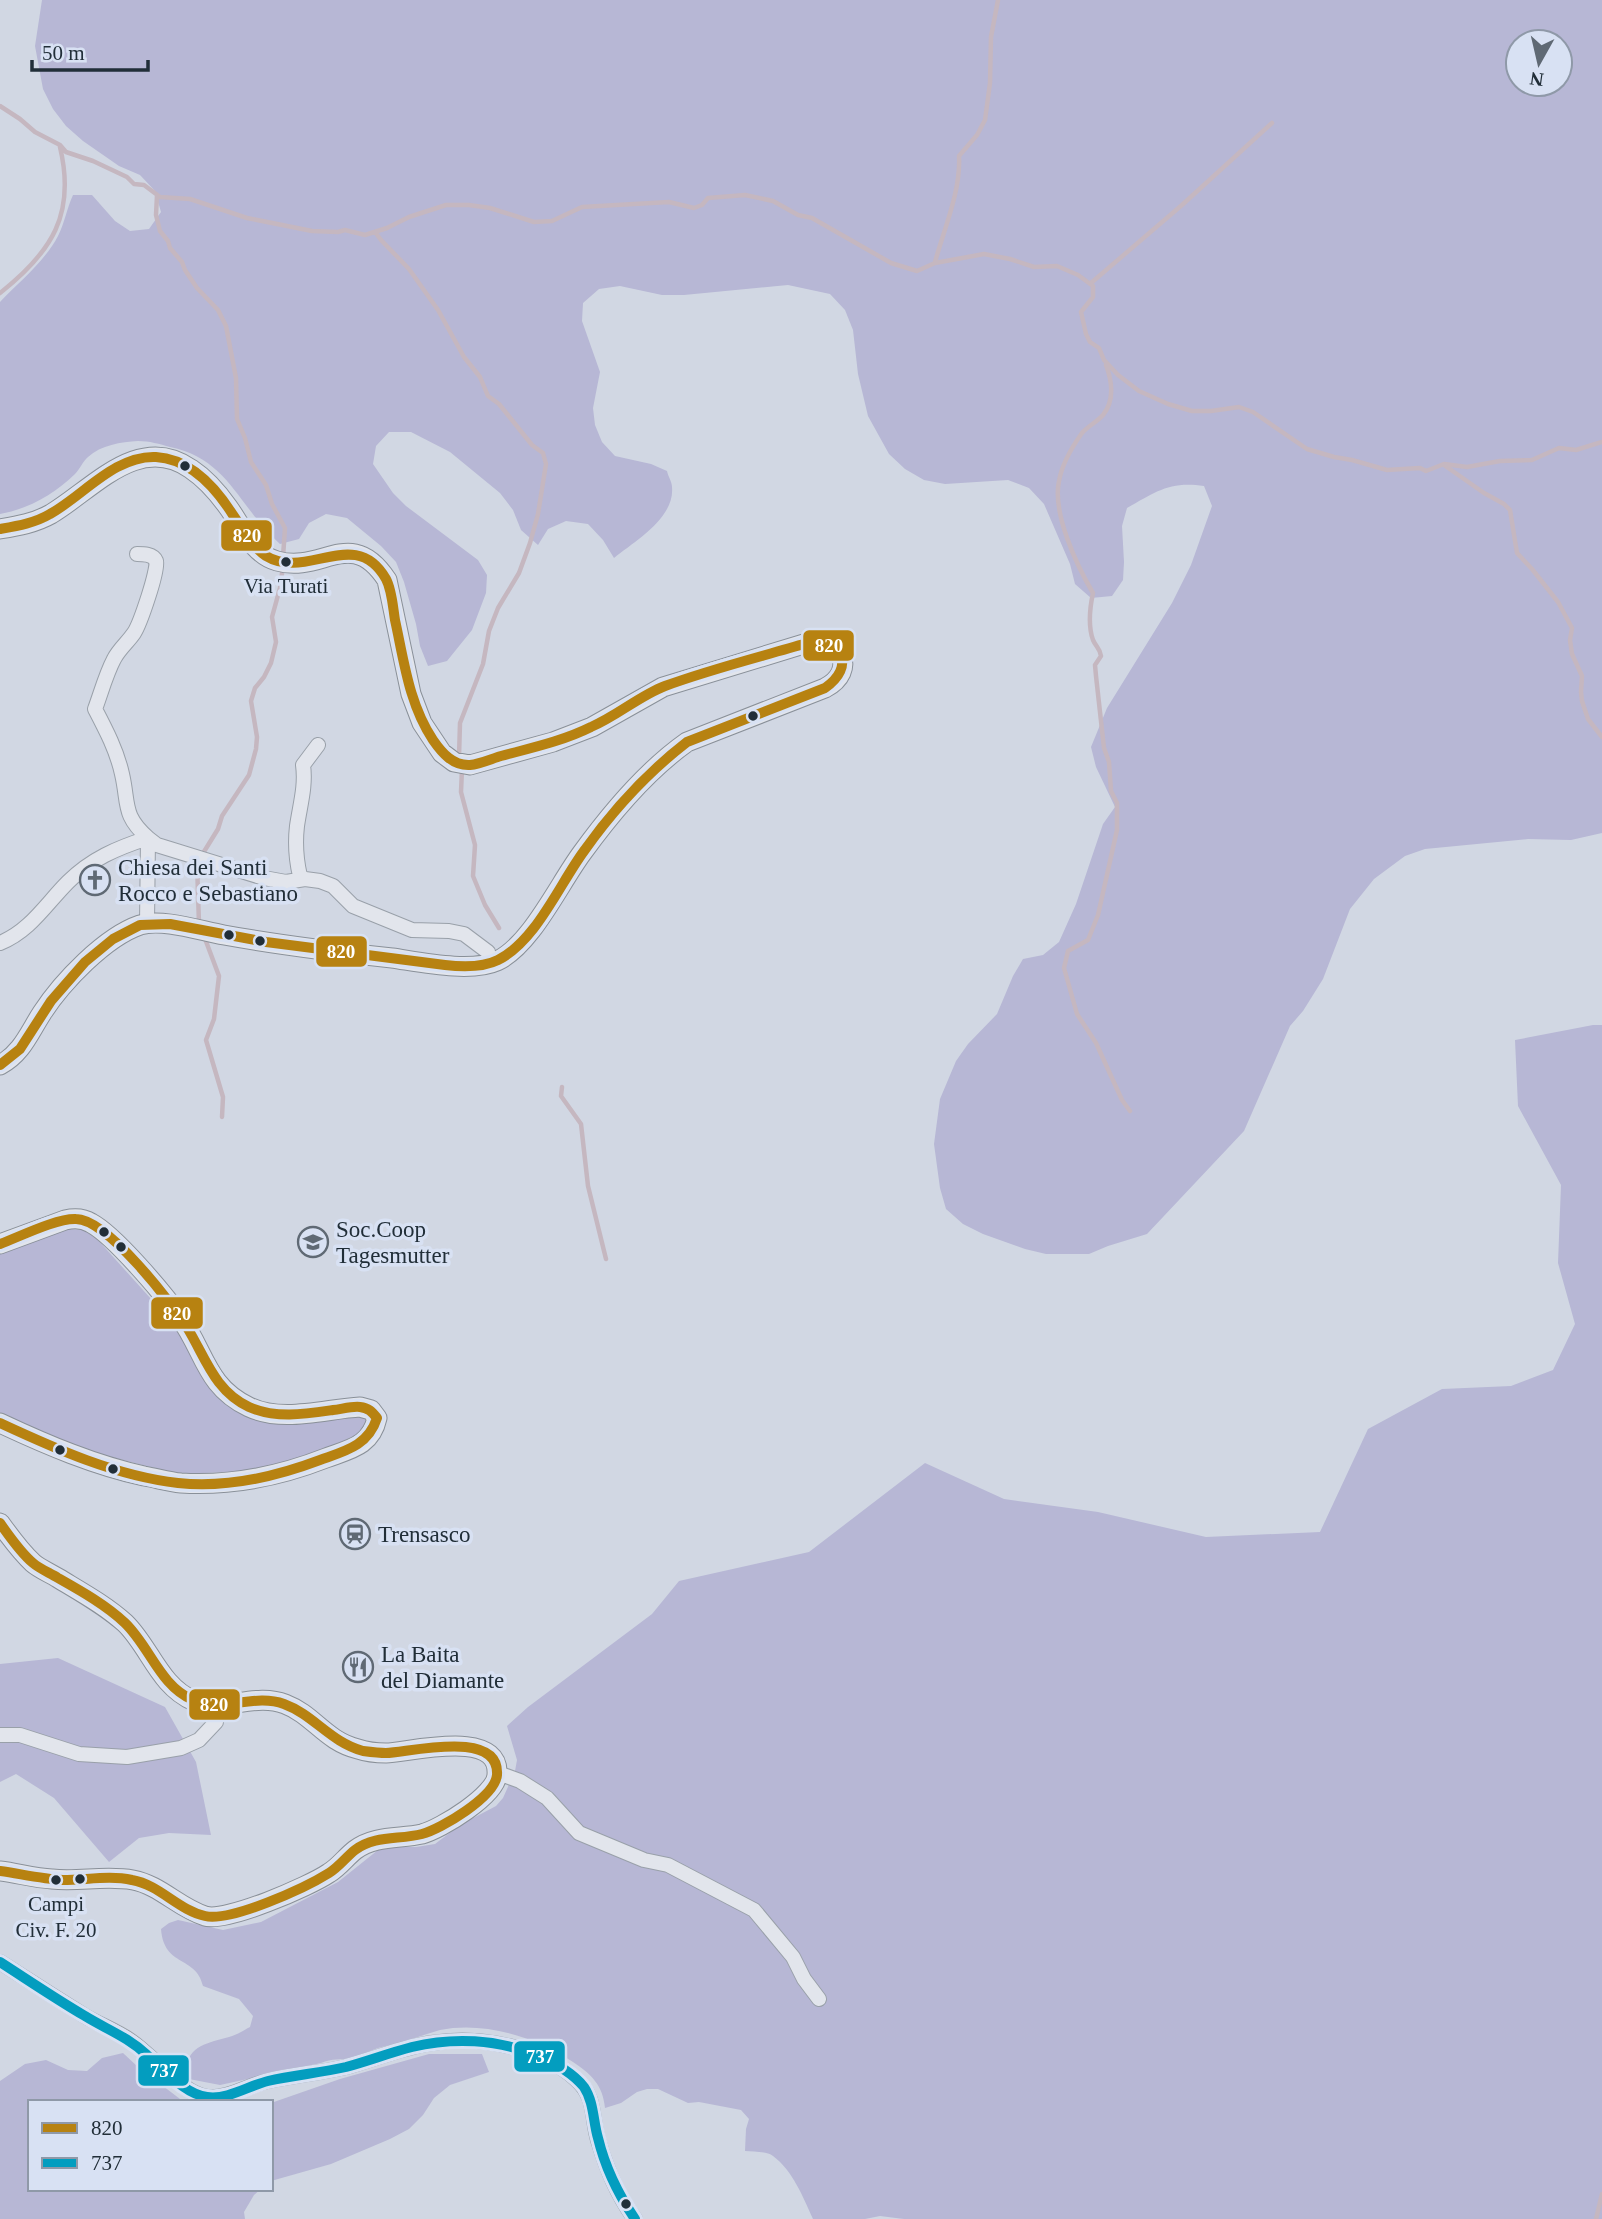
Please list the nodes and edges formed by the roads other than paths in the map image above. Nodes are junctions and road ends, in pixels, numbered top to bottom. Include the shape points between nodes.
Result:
1 (0, 529) edge
2 (137, 554) dead end
3 (318, 745) dead end
4 (148, 838) junction
5 (305, 879) junction
6 (148, 923) junction
7 (0, 943) edge
8 (488, 952) dead end
9 (0, 1065) edge
10 (0, 1244) edge
11 (0, 1423) edge
12 (0, 1523) edge
13 (217, 1704) junction
14 (0, 1735) edge
15 (498, 1773) junction
16 (0, 1871) edge
17 (0, 1962) edge
18 (819, 2000) dead end
19 (635, 2219) edge

1 - 6 main road via 29,524 50,514 121,465 139,458 170,458 190,468 208,482 248,539 274,560 288,564 348,553 363,555 377,565 387,580 411,694 422,723 442,753 454,762 470,765 592,727 688,678 814,641 828,643 841,655 842,672 831,685 697,737 671,753 583,851 524,939 498,961 462,966 414,961
2 - 4 street via 154,558 155,573 139,623 115,657 94,709 111,738 128,815
3 - 5 street via 303,765 305,783 295,855 299,876
4 - 5 street via 157,845 264,878
4 - 6 street
4 - 7 street via 95,860 21,933
5 - 8 street via 333,886 353,906 412,930 464,933
6 - 9 main road via 123,934 81,966 62,985 16,1054
10 - 11 main road via 65,1220 86,1220 127,1255 179,1315 214,1380 232,1397 252,1408 281,1414 360,1407 377,1418 372,1435 358,1446 318,1462 242,1482 179,1483 110,1468
12 - 13 main road via 35,1564 98,1601 127,1625 178,1691 194,1701
13 - 14 street via 216,1722 200,1740 159,1754 79,1755 20,1735
13 - 15 main road via 264,1699 282,1703 299,1710 332,1739 363,1751 471,1747 492,1758
15 - 16 main road via 487,1794 430,1832 367,1843 308,1885 222,1917 202,1915 135,1880 51,1879
15 - 18 street via 547,1798 579,1833 668,1865 754,1910 793,1957
17 - 19 street via 131,2041 193,2092 208,2097 449,2040 513,2047 536,2056 571,2075 587,2091 608,2170

